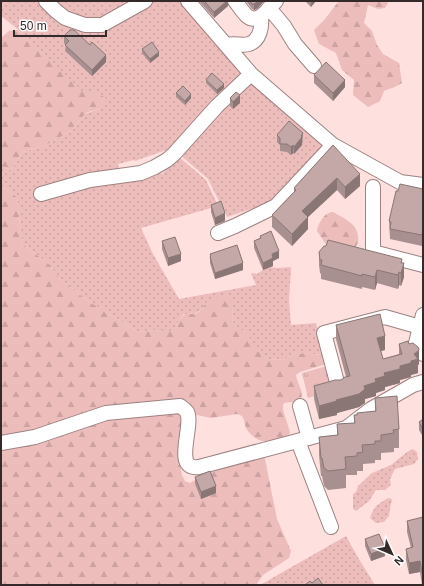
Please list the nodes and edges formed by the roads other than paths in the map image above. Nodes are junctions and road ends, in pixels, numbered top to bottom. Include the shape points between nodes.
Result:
1 (46, 1) edge
2 (145, 1) edge
3 (188, 1) edge
4 (235, 1) edge
5 (268, 9) edge
6 (227, 45) junction
7 (314, 66) dead end
8 (251, 74) junction
9 (333, 146) junction
10 (423, 185) edge
11 (373, 187) dead end
12 (41, 194) dead end
13 (218, 233) dead end
14 (423, 265) edge
15 (422, 321) edge
16 (423, 354) edge
17 (423, 382) edge
18 (338, 386) edge
19 (300, 406) dead end
20 (303, 440) junction
21 (1, 443) edge
22 (331, 527) dead end

1 - 2 lane via 65,18 85,25 102,25
3 - 6 lane
4 - 5 lane via 251,18
5 - 6 lane via 256,39 248,44
5 - 7 lane
6 - 8 lane
8 - 9 lane
8 - 12 lane via 167,160 141,173 90,180
9 - 10 lane via 400,182
9 - 13 lane via 276,206
11 - 14 lane via 373,252
15 - 16 lane via 415,347
15 - 18 lane via 385,317 324,333
17 - 20 lane via 371,409 346,428
19 - 20 lane
20 - 21 lane via 191,467 187,464 184,451 188,417 180,406 106,413 35,437
20 - 22 lane

